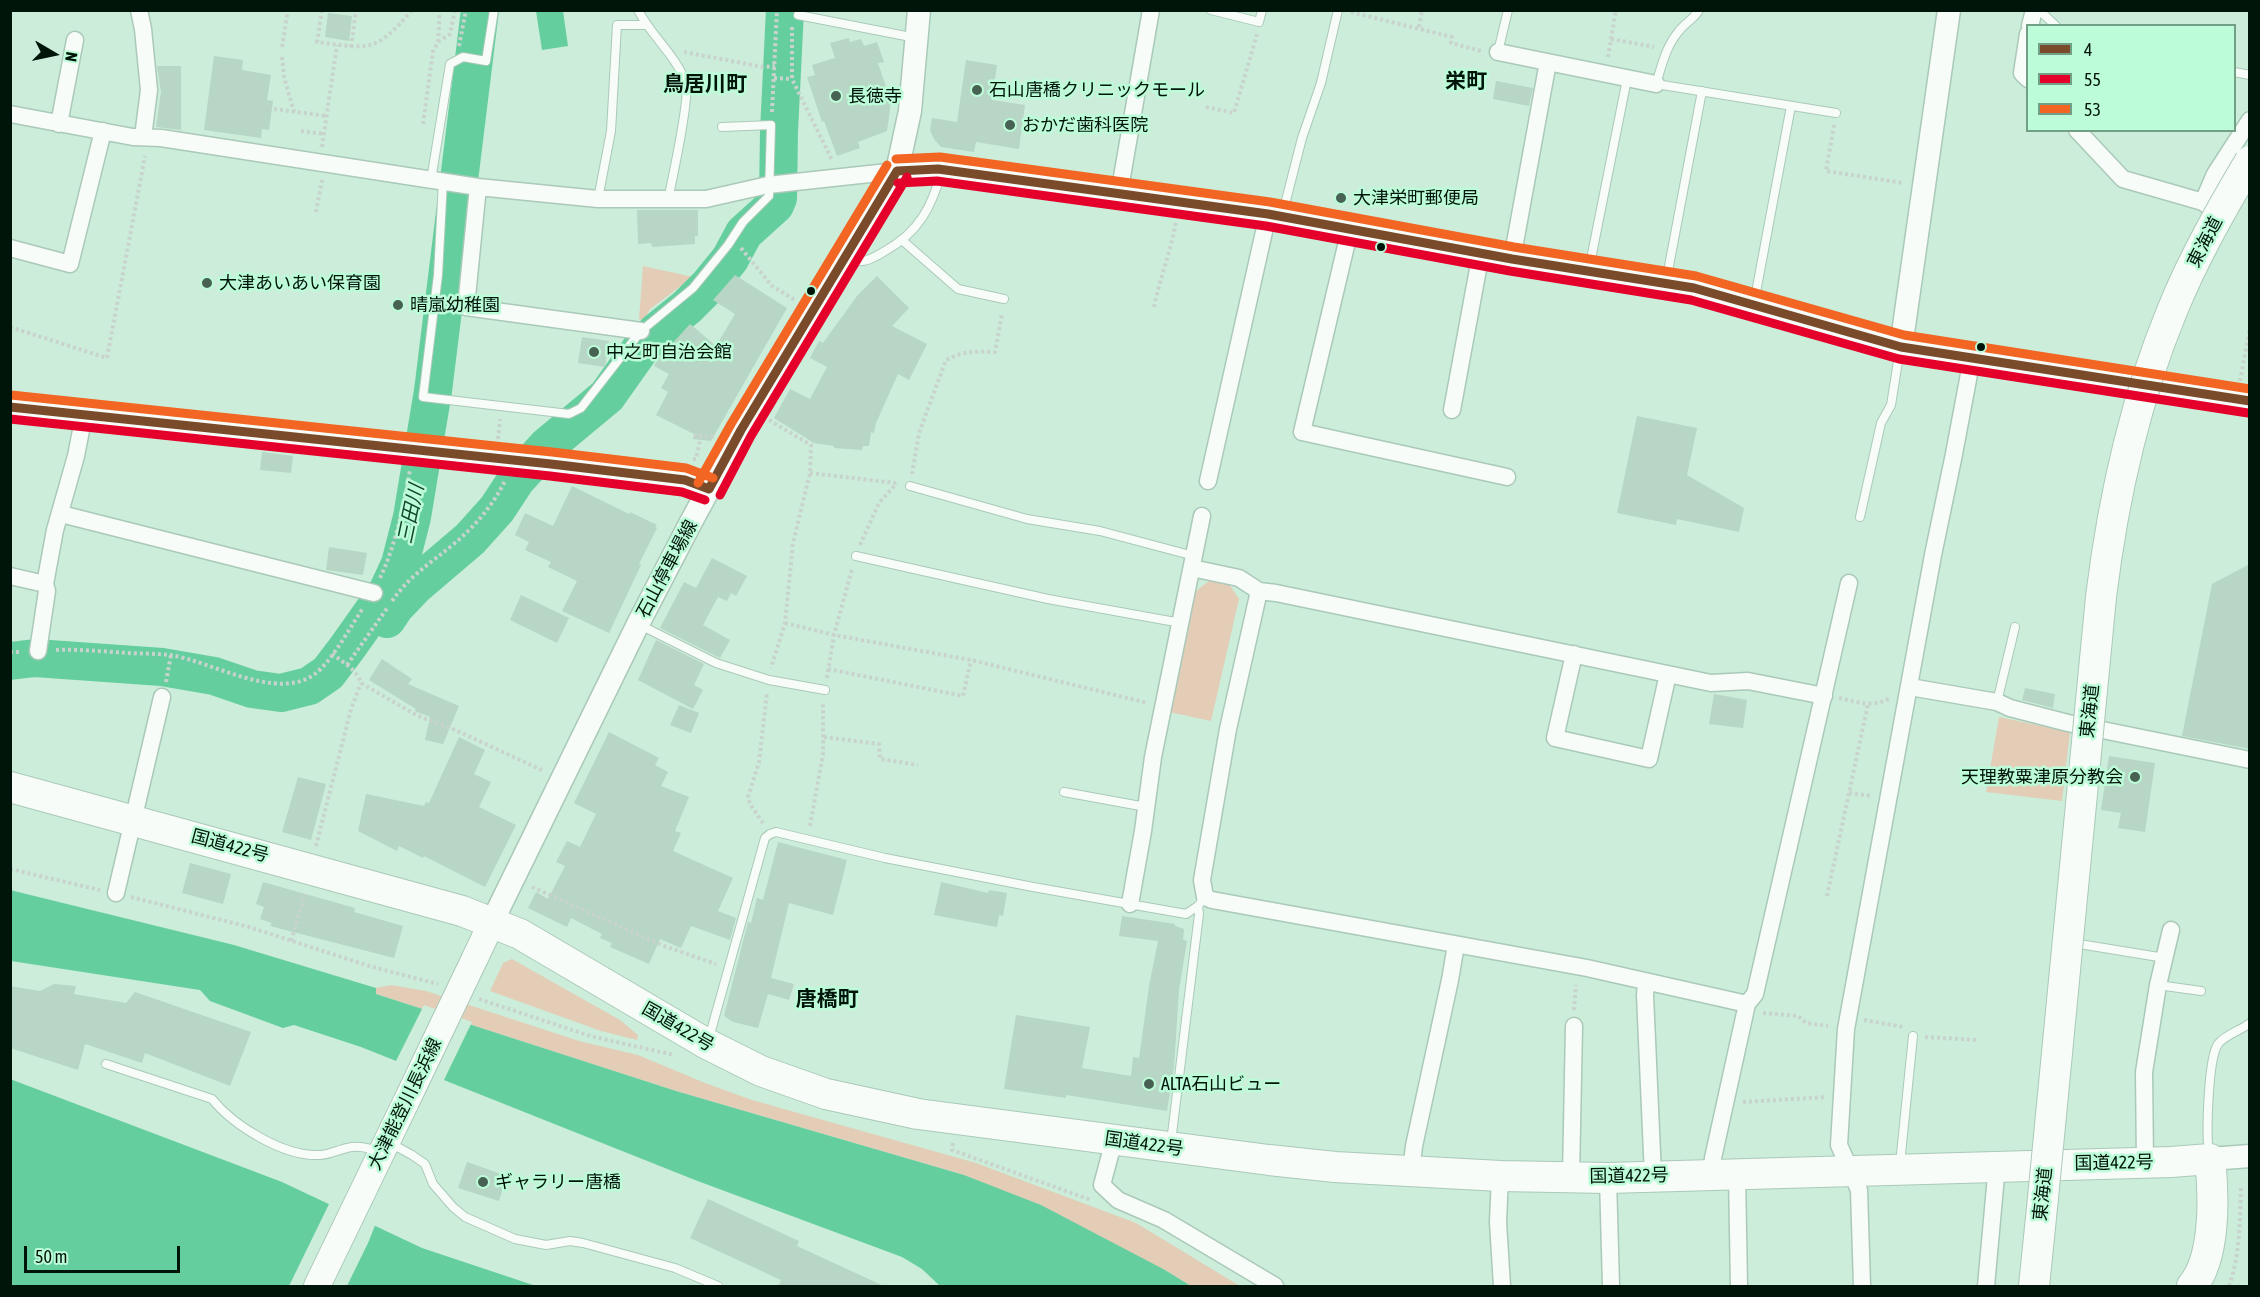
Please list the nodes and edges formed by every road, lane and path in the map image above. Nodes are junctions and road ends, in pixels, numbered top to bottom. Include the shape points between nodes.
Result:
1 (139, 10) edge
2 (288, 10) edge
3 (322, 10) edge
4 (357, 10) edge
5 (412, 10) edge
6 (440, 10) edge
7 (466, 10) edge
8 (494, 10) edge
9 (638, 10) edge
10 (777, 10) edge
11 (919, 10) edge
12 (1151, 10) edge
13 (1211, 10) edge
14 (1262, 10) edge
15 (1338, 10) edge
16 (1344, 10) edge
17 (1422, 10) edge
18 (1508, 10) edge
19 (1616, 10) edge
20 (1699, 10) edge
21 (1949, 10) edge
22 (2039, 10) edge
23 (798, 15) joint
24 (1259, 21) junction
25 (2054, 24) edge
26 (646, 25) junction
27 (1419, 27) junction
28 (916, 38) junction
29 (75, 39) dead end
30 (1611, 39) junction
31 (438, 42) dead end
32 (337, 45) junction
33 (282, 47) dead end
34 (351, 47) junction
35 (2026, 47) edge
36 (665, 48) junction
37 (1666, 50) junction
38 (1491, 52) junction
39 (282, 57) dead end
40 (455, 61) junction
41 (1548, 62) junction
42 (775, 66) junction
43 (1605, 75) junction
44 (2026, 77) edge
45 (776, 78) junction
46 (790, 79) junction
47 (1627, 79) junction
48 (1656, 84) junction
49 (1702, 91) junction
50 (1791, 106) junction
51 (1206, 107) dead end
52 (274, 109) dead end
53 (294, 112) junction
54 (1836, 113) joint
55 (10, 114) edge
56 (327, 116) junction
57 (2250, 120) edge
58 (59, 124) junction
59 (771, 125) junction
60 (722, 127) dead end
61 (103, 131) junction
62 (301, 131) dead end
63 (2079, 132) edge
64 (324, 134) junction
65 (146, 137) junction
66 (321, 155) dead end
67 (2250, 162) edge
68 (942, 169) junction
69 (323, 170) dead end
70 (897, 171) junction
71 (837, 177) junction
72 (440, 181) junction
73 (776, 184) junction
74 (473, 186) junction
75 (1924, 186) junction
76 (2250, 189) edge
77 (1119, 194) junction
78 (598, 199) junction
79 (669, 200) junction
80 (1179, 202) junction
81 (2203, 202) junction
82 (316, 212) dead end
83 (2216, 213) junction
84 (1275, 215) junction
85 (1350, 229) junction
86 (903, 241) junction
87 (10, 248) edge
88 (744, 252) dead end
89 (1481, 253) junction
90 (1512, 259) junction
91 (844, 260) junction
92 (1588, 271) junction
93 (1666, 283) junction
94 (1004, 299) joint
95 (1754, 304) junction
96 (1154, 308) dead end
97 (812, 311) junction
98 (10, 327) edge
99 (2250, 328) edge
100 (641, 331) junction
101 (1901, 347) junction
102 (1972, 358) junction
103 (2147, 384) junction
104 (2245, 393) edge
105 (501, 406) junction
106 (10, 407) edge
107 (1452, 410) dead end
108 (84, 415) junction
109 (766, 419) dead end
110 (694, 435) dead end
111 (701, 436) junction
112 (713, 437) dead end
113 (497, 445) dead end
114 (422, 451) junction
115 (690, 459) dead end
116 (513, 468) junction
117 (810, 473) junction
118 (1507, 477) dead end
119 (1208, 481) dead end
120 (897, 483) junction
121 (910, 486) junction
122 (709, 489) junction
123 (61, 514) junction
124 (1202, 516) dead end
125 (1860, 517) dead end
126 (856, 556) junction
127 (1193, 562) junction
128 (10, 576) edge
129 (1849, 583) dead end
130 (45, 584) junction
131 (1259, 591) junction
132 (374, 593) junction
133 (786, 623) junction
134 (1181, 623) junction
135 (638, 624) junction
136 (2015, 627) dead end
137 (834, 635) junction
138 (38, 651) junction
139 (10, 652) edge
140 (1574, 654) junction
141 (333, 655) junction
142 (171, 657) junction
143 (970, 660) junction
144 (347, 665) junction
145 (828, 669) junction
146 (1668, 674) junction
147 (167, 676) dead end
148 (360, 680) junction
149 (769, 680) junction
150 (1910, 687) junction
151 (825, 690) junction
152 (1824, 696) junction
153 (162, 697) dead end
154 (1997, 702) junction
155 (1868, 704) junction
156 (1163, 707) junction
157 (2089, 728) junction
158 (824, 737) junction
159 (2250, 760) edge
160 (918, 765) dead end
161 (548, 773) dead end
162 (10, 787) edge
163 (1064, 792) dead end
164 (1146, 807) junction
165 (132, 819) junction
166 (770, 834) junction
167 (808, 839) junction
168 (315, 850) dead end
169 (10, 869) edge
170 (528, 885) dead end
171 (307, 887) dead end
172 (116, 893) junction
173 (1827, 896) dead end
174 (1201, 902) junction
175 (1130, 904) junction
176 (492, 922) junction
177 (2171, 930) dead end
178 (291, 941) junction
179 (2068, 942) junction
180 (1456, 945) junction
181 (2164, 958) junction
182 (1578, 967) junction
183 (728, 968) junction
184 (1646, 982) junction
185 (440, 985) dead end
186 (2158, 985) junction
187 (2201, 991) dead end
188 (472, 996) dead end
189 (1747, 1008) junction
190 (2250, 1023) edge
191 (1574, 1026) joint
192 (1846, 1029) junction
193 (1913, 1036) dead end
194 (707, 1044) junction
195 (106, 1064) dead end
196 (1842, 1096) junction
197 (1725, 1103) junction
198 (954, 1137) dead end
199 (1114, 1140) junction
200 (384, 1147) junction
201 (1171, 1148) junction
202 (2250, 1156) edge
203 (2210, 1159) junction
204 (2145, 1163) junction
205 (2047, 1164) junction
206 (1997, 1166) junction
207 (1900, 1169) junction
208 (1411, 1171) junction
209 (1849, 1171) junction
210 (1724, 1174) junction
211 (1500, 1176) junction
212 (1653, 1176) junction
213 (1571, 1177) junction
214 (1608, 1178) junction
215 (1100, 1203) dead end
216 (317, 1287) edge
217 (718, 1287) edge
218 (1275, 1287) edge
219 (1503, 1287) edge
220 (1611, 1287) edge
221 (1739, 1287) edge
222 (1862, 1287) edge
223 (1986, 1287) edge
224 (2034, 1287) edge
225 (2192, 1287) edge

1 - 65 street via 149,90
2 - 33 path
3 - 32 path via 317,42
4 - 34 path
5 - 34 path via 384,40 366,48
6 - 31 path
7 - 40 path
8 - 40 lane via 486,61
9 - 26 lane
10 - 42 path
11 - 28 main road, 石山停車場線
12 - 77 street
13 - 24 lane
14 - 24 lane
15 - 84 lane via 1321,83
16 - 27 path
17 - 27 path
18 - 38 lane
19 - 30 path
20 - 37 lane
21 - 75 main road
22 - 25 lane
23 - 28 lane
23 - 46 path via 792,24
24 - 51 path via 1234,113
26 - 36 lane
26 - 78 lane via 617,25 611,131
27 - 38 path via 1452,37 1451,44
28 - 70 main road, 石山停車場線 via 910,111
29 - 58 street
30 - 37 path
30 - 43 path
32 - 34 path
32 - 56 path
35 - 44 street via 2022,73
36 - 42 path
36 - 79 lane via 687,86
37 - 48 lane
38 - 41 street
39 - 53 path
40 - 72 lane via 450,64
41 - 43 street
41 - 90 street
42 - 45 path
43 - 47 street
45 - 46 path
45 - 59 path
46 - 71 path
47 - 48 street
47 - 92 lane
48 - 49 lane
49 - 50 lane
49 - 93 lane
50 - 54 lane
50 - 95 lane
52 - 53 path
53 - 56 path
54 - 75 path via 1826,171
55 - 58 street
56 - 64 path
57 - 81 street
58 - 61 street
59 - 60 lane
59 - 73 lane
61 - 65 street
61 - 87 street via 70,264
62 - 64 path
63 - 81 street via 2123,179
64 - 66 path
65 - 72 street
65 - 98 path via 107,358
67 - 224 highway, 東海道, bridge via 2205,240 2172,310 2140,399 2117,492 2101,597
68 - 70 main road
68 - 77 main road
68 - 86 lane via 935,196
69 - 82 path
70 - 71 street
70 - 91 main road, 石山停車場線
71 - 73 street
72 - 74 street
72 - 105 lane via 438,275 423,397
73 - 79 street via 706,199
73 - 100 lane via 693,288
74 - 78 street
74 - 100 street via 466,307
75 - 101 main road
76 - 83 street
77 - 80 main road
78 - 79 street
80 - 84 main road
80 - 96 path
81 - 83 street
83 - 103 street via 2170,308
84 - 85 main road
84 - 119 street
85 - 89 main road
85 - 118 street via 1302,432
86 - 91 lane via 871,259
86 - 94 lane via 958,289
88 - 97 path via 772,286
89 - 90 main road
89 - 107 street
90 - 92 main road
91 - 97 main road, 石山停車場線
92 - 93 main road
93 - 95 main road
94 - 121 path via 995,352 958,353 946,360 919,433
95 - 101 main road
97 - 122 main road, 石山停車場線
99 - 104 path
100 - 105 lane via 581,408 569,414
101 - 102 main road
101 - 125 lane via 1891,405 1881,423
102 - 103 main road
102 - 150 street
103 - 104 main road
103 - 157 street via 2113,508
105 - 113 path
106 - 108 main road
108 - 114 main road
108 - 123 street
109 - 117 path via 811,445
110 - 111 path
111 - 112 path
111 - 115 path via 696,459
114 - 116 main road
114 - 132 path via 390,558
116 - 122 main road via 551,464 685,480
116 - 144 path via 474,526 404,583
117 - 120 path
117 - 133 path via 793,543
120 - 121 path
120 - 126 path via 879,503
121 - 127 lane via 1027,519 1100,531
122 - 135 main road, 石山停車場線
123 - 130 street
123 - 132 street
124 - 127 street
126 - 134 lane via 1048,599
126 - 137 path
127 - 131 street via 1239,578
127 - 134 street
128 - 130 street
129 - 152 street
130 - 138 street
131 - 140 street
131 - 174 street via 1228,729
132 - 141 path
133 - 137 path
133 - 149 path
134 - 156 street
135 - 149 lane via 716,663
135 - 176 main road, 石山停車場線
136 - 154 lane
137 - 143 path
137 - 145 path
138 - 139 path
138 - 142 path via 69,649
140 - 146 street
140 - 146 street via 1555,738 1649,759
141 - 142 path via 315,674 294,683 278,684
141 - 144 path
142 - 147 path
143 - 145 path via 963,696
143 - 156 path
144 - 148 path
145 - 151 path
146 - 152 street via 1711,682 1748,681
148 - 161 path via 418,716
148 - 168 path
149 - 151 lane
149 - 166 path via 759,762 748,797
150 - 154 street
150 - 155 path via 1902,686 1880,703
150 - 192 street
151 - 158 path
152 - 155 path
152 - 189 street via 1755,994
153 - 165 street
154 - 157 street
155 - 173 path
156 - 164 street
157 - 159 street
157 - 179 street
158 - 160 path via 879,744 880,759
158 - 167 path
162 - 165 highway, 国道422号
163 - 164 lane
164 - 175 street
165 - 172 street
165 - 176 highway, 国道422号
166 - 167 lane
166 - 183 lane via 765,838
167 - 175 lane via 885,858
169 - 172 path
170 - 183 path via 664,946
171 - 178 path
172 - 178 path
174 - 175 lane via 1186,914
174 - 180 street via 1212,900
174 - 201 lane
176 - 194 highway, 国道422号 via 543,947
176 - 200 main road, 大津能登川長浜線, bridge
177 - 181 street
178 - 185 path
179 - 181 lane
179 - 205 street
180 - 182 street
180 - 208 street
181 - 186 street
182 - 184 street
182 - 191 path
183 - 194 lane
184 - 189 street
184 - 212 street
186 - 187 lane
186 - 204 street via 2144,1072
188 - 194 path via 590,1036 676,1055 689,1056
189 - 192 path
189 - 197 street
190 - 203 lane via 2219,1044 2214,1056 2206,1136
191 - 213 street
192 - 196 street
193 - 207 lane
194 - 199 highway, 国道422号 via 794,1084 860,1103
195 - 200 lane via 212,1099 223,1112 282,1149 324,1155 349,1147
196 - 197 path
196 - 209 street via 1839,1145
197 - 210 street via 1713,1158
198 - 215 path via 952,1150
199 - 201 highway, 国道422号
199 - 218 street via 1102,1185 1118,1200 1164,1220
200 - 216 main road, 大津能登川長浜線
200 - 217 lane via 412,1155 425,1164 433,1184 465,1217 515,1239 546,1245 570,1240 675,1268
201 - 208 highway, 国道422号 via 1324,1166
202 - 203 main road
203 - 204 highway, 国道422号
203 - 225 highway via 2214,1189 2209,1245 2204,1267
204 - 205 highway, 国道422号
205 - 206 highway, 国道422号
206 - 207 highway, 国道422号
206 - 223 street
207 - 209 highway, 国道422号
208 - 211 highway, 国道422号
209 - 210 highway, 国道422号
209 - 222 street via 1859,1190
210 - 212 highway, 国道422号
210 - 221 street
211 - 213 highway, 国道422号
211 - 219 street via 1498,1222
212 - 214 highway, 国道422号
213 - 214 highway, 国道422号
214 - 220 street

